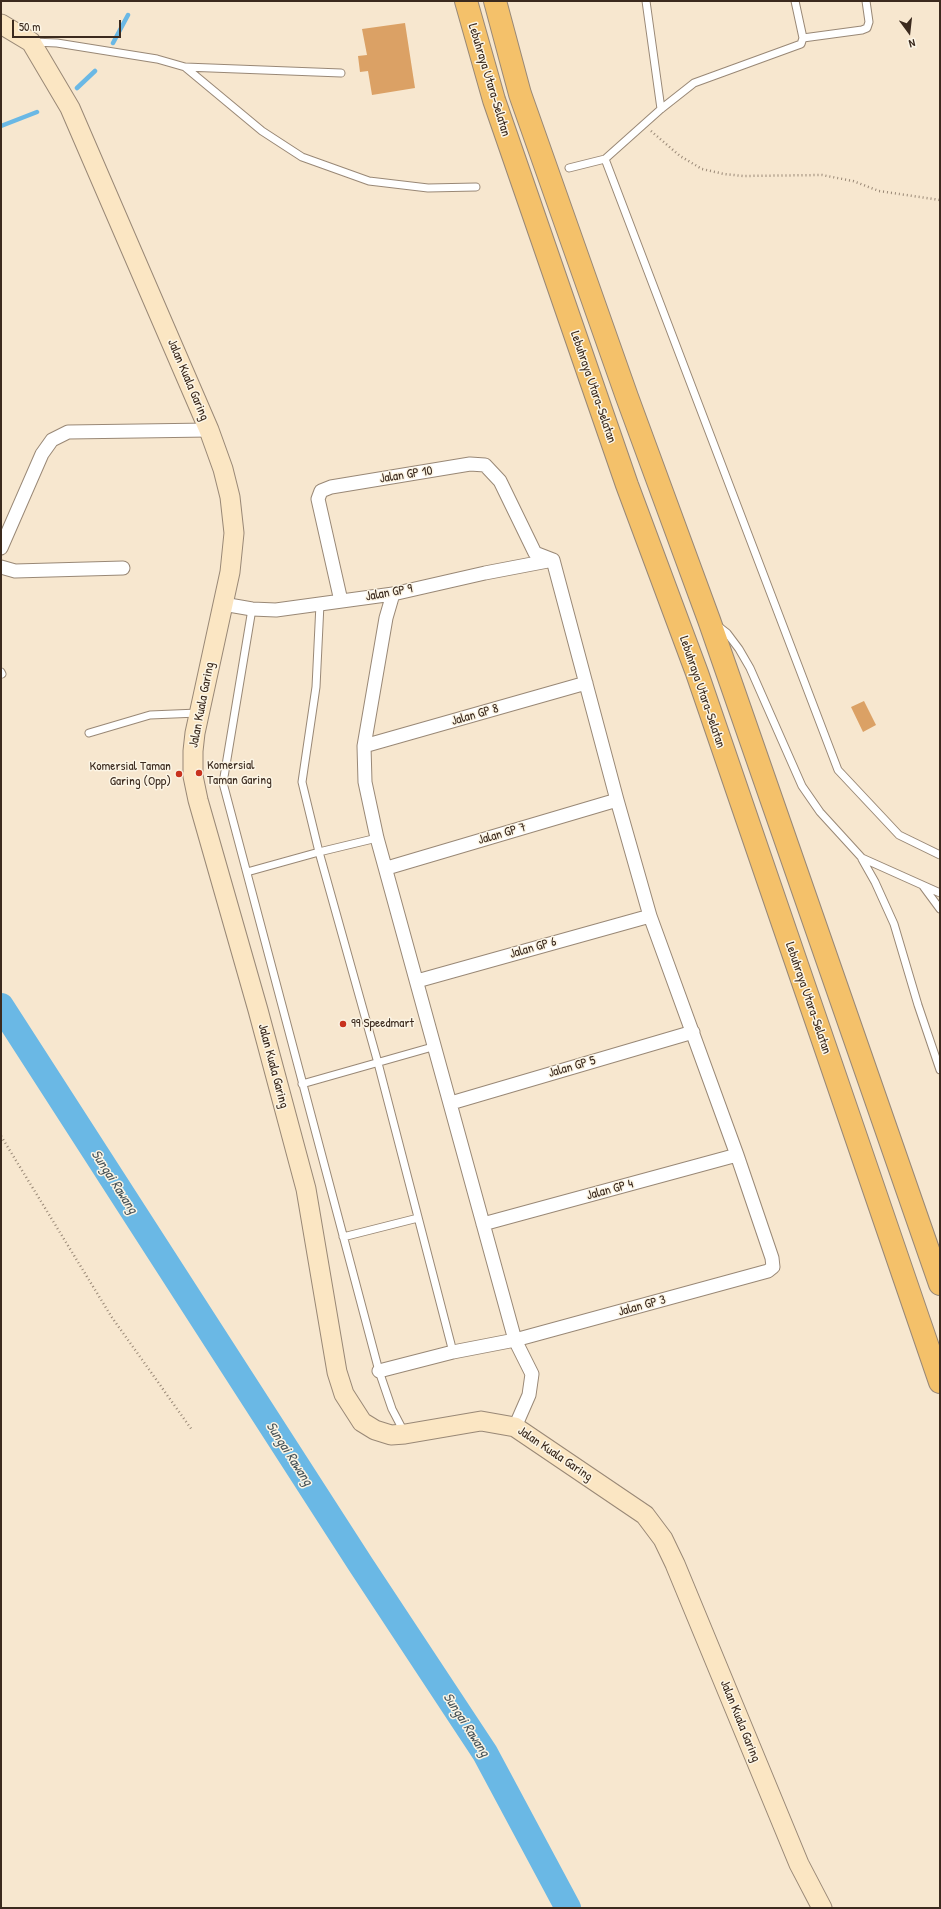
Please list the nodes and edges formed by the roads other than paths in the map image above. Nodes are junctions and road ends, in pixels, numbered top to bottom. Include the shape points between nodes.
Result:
1 (466, 1) edge
2 (495, 1) edge
3 (646, 1) edge
4 (795, 1) edge
5 (866, 1) edge
6 (1, 24) edge
7 (803, 38) junction
8 (31, 42) junction
9 (185, 67) junction
10 (341, 73) dead end
11 (660, 109) junction
12 (605, 159) junction
13 (569, 168) dead end
14 (476, 187) dead end
15 (209, 430) junction
16 (1, 548) edge
17 (553, 560) junction
18 (1, 567) edge
19 (123, 568) dead end
20 (393, 594) junction
21 (342, 601) junction
22 (223, 604) junction
23 (320, 604) junction
24 (252, 609) junction
25 (709, 620) junction
26 (586, 683) junction
27 (198, 713) junction
28 (88, 733) dead end
29 (364, 746) junction
30 (616, 800) junction
31 (377, 838) junction
32 (319, 852) junction
33 (940, 855) edge
34 (862, 858) junction
35 (387, 868) junction
36 (247, 872) junction
37 (923, 886) junction
38 (940, 893) edge
39 (940, 909) edge
40 (650, 916) junction
41 (417, 981) junction
42 (693, 1032) junction
43 (436, 1046) junction
44 (378, 1062) junction
45 (940, 1070) edge
46 (302, 1084) junction
47 (451, 1103) junction
48 (737, 1155) junction
49 (418, 1218) junction
50 (483, 1224) junction
51 (344, 1237) junction
52 (940, 1284) edge
53 (515, 1340) junction
54 (453, 1352) junction
55 (379, 1371) junction
56 (940, 1382) edge
57 (515, 1427) junction
58 (405, 1434) junction
59 (822, 1908) edge

1 - 56 highway, Lebuhraya Utara–Selatan via 494,100 625,477 697,673
2 - 25 highway, Lebuhraya Utara–Selatan via 520,94
3 - 11 lane
4 - 7 lane
5 - 7 lane via 868,28
6 - 8 street, Jalan Kuala Garing
7 - 11 lane via 801,44 694,83
8 - 9 lane via 57,43 150,58
8 - 15 street, Jalan Kuala Garing via 70,108
9 - 10 lane
9 - 14 lane via 262,131 302,156 369,181 428,188
11 - 12 lane
12 - 13 lane
12 - 33 lane via 838,770 899,835
15 - 16 street via 68,432 52,440 42,454
15 - 22 street, Jalan Kuala Garing via 230,497 234,533 230,572
17 - 20 street, Jalan GP 9 via 485,572
17 - 21 street, Jalan GP 10 via 535,553 500,481 485,465 470,464 331,487 321,491 318,499
17 - 26 street
18 - 19 street via 15,571
20 - 21 street, Jalan GP 9
20 - 29 street via 386,618
21 - 23 street, Jalan GP 9
22 - 24 street, Jalan GP 9
22 - 27 street, Jalan Kuala Garing
23 - 24 street, Jalan GP 9 via 276,610
23 - 32 lane via 316,687 302,782
24 - 36 lane via 223,783
25 - 34 lane via 727,633 743,655 802,786 820,812
25 - 52 highway, Lebuhraya Utara–Selatan
26 - 29 street, Jalan GP 8
26 - 30 street
27 - 28 lane via 150,714
27 - 58 street, Jalan Kuala Garing via 192,751 198,800 306,1189 337,1372 344,1394 362,1422 391,1435
29 - 31 street via 365,782
30 - 35 street, Jalan GP 7
30 - 40 street
31 - 32 lane
31 - 35 street
32 - 36 lane
32 - 44 lane
34 - 37 lane
34 - 45 lane via 894,924
35 - 41 street
36 - 46 lane
37 - 38 lane
37 - 39 lane
40 - 41 street, Jalan GP 6
40 - 42 street
41 - 43 street
42 - 47 street, Jalan GP 5
42 - 48 street
43 - 44 lane
43 - 47 street
44 - 46 lane
44 - 49 lane
46 - 51 lane
47 - 50 street
48 - 50 street, Jalan GP 4
48 - 53 street, Jalan GP 3 via 773,1267 768,1271
49 - 51 lane
49 - 54 lane
50 - 53 street
51 - 55 lane
53 - 54 street, Jalan GP 3
53 - 57 street via 532,1374 529,1395
54 - 55 street, Jalan GP 3
55 - 58 lane via 392,1409
57 - 58 street, Jalan Kuala Garing via 481,1421
57 - 59 street, Jalan Kuala Garing via 645,1515 663,1538 799,1864

